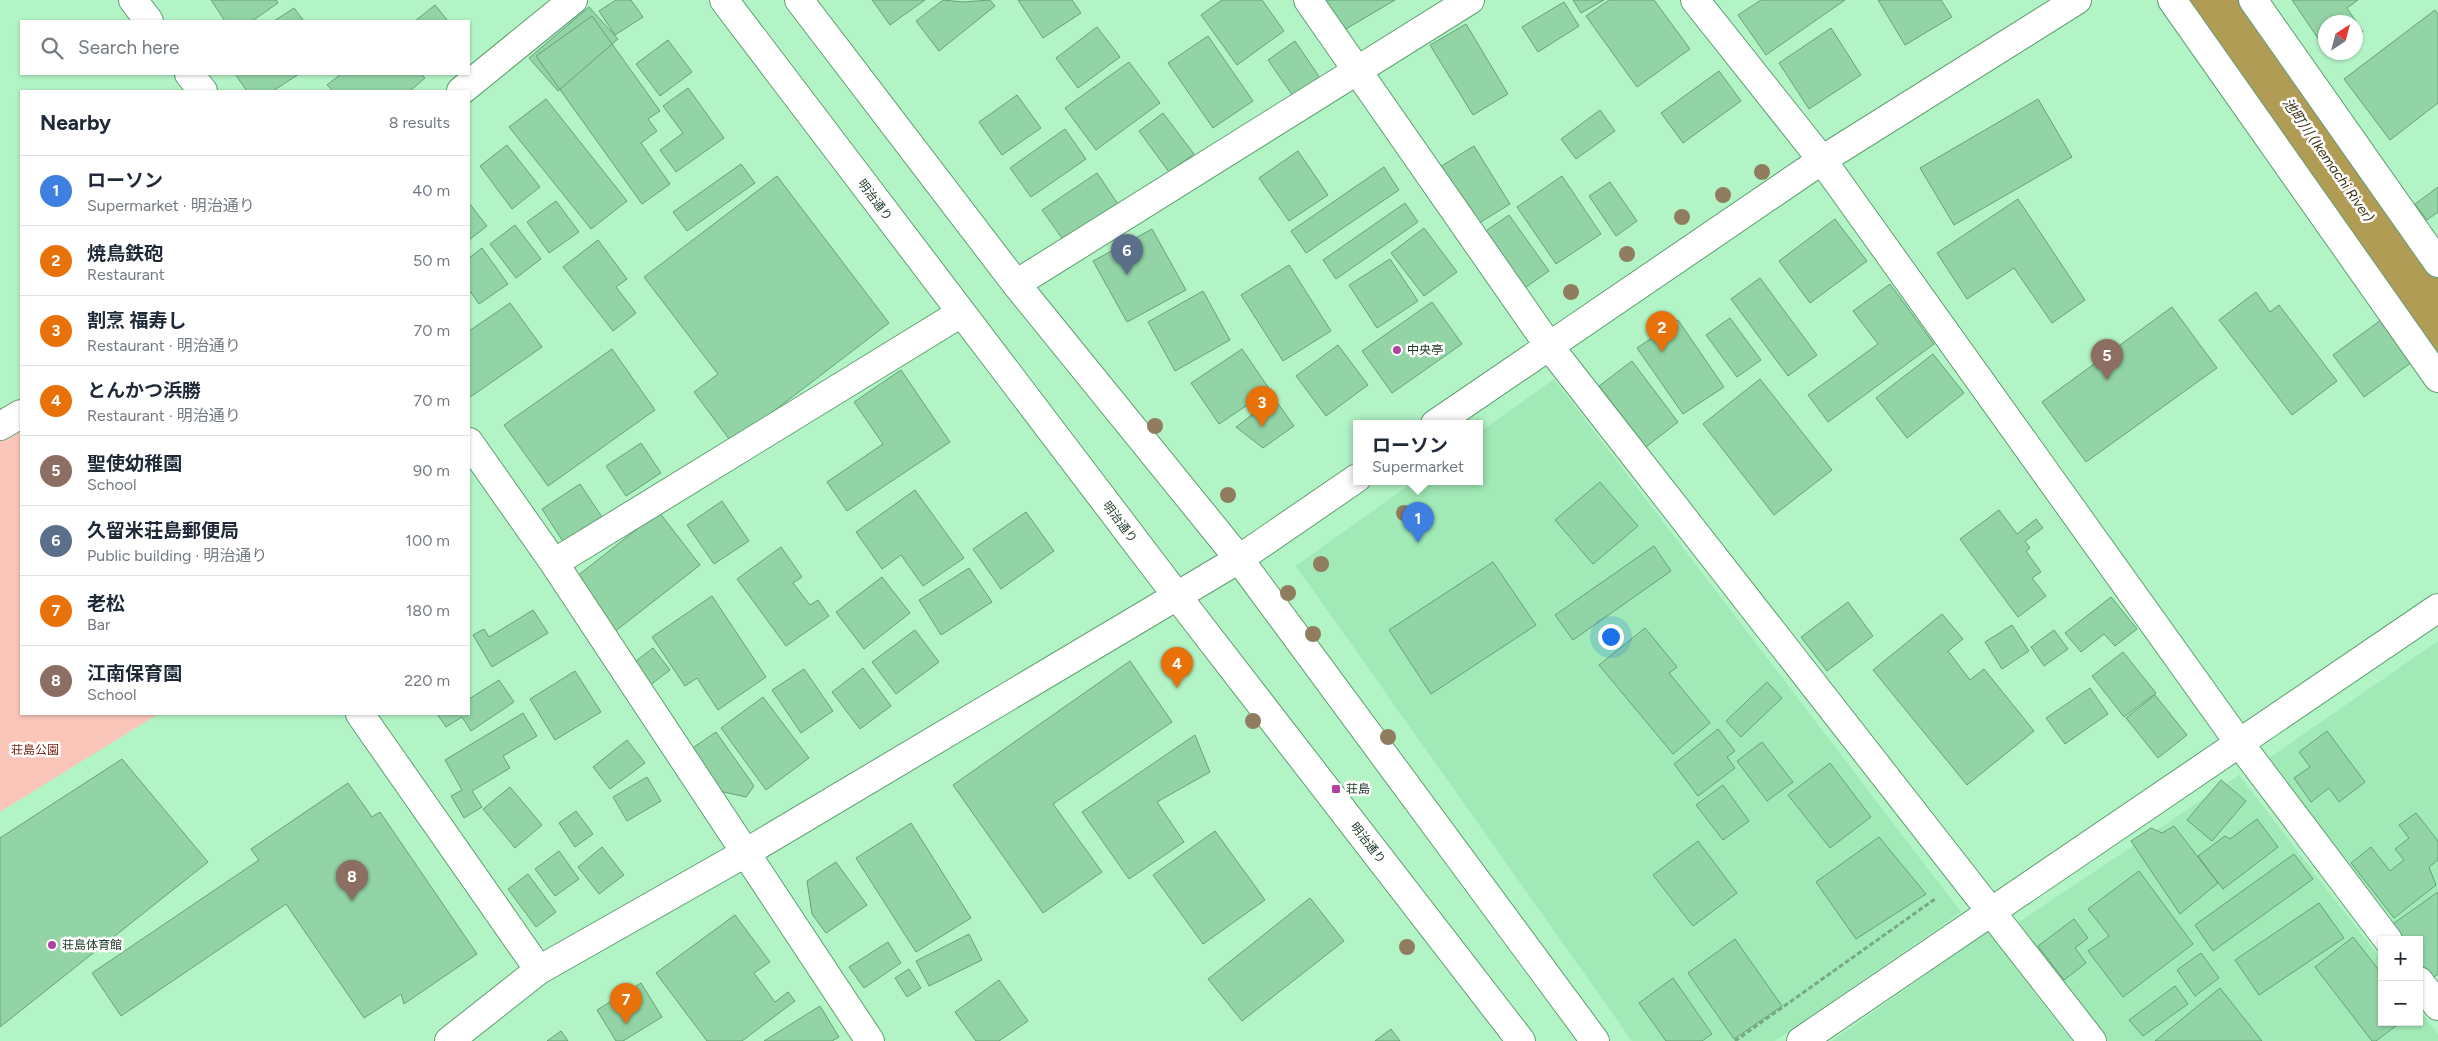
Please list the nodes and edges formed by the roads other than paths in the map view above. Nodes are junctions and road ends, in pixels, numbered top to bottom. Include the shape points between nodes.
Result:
1 (133, 0) edge
2 (573, 0) edge
3 (724, 0) edge
4 (799, 0) edge
5 (1308, 0) edge
6 (1470, 0) edge
7 (1695, 0) edge
8 (2077, 0) edge
9 (2172, 0) edge
10 (2253, 0) edge
11 (148, 20) edge
12 (1357, 72) junction
13 (191, 75) edge
14 (202, 90) edge
15 (462, 90) edge
16 (1822, 160) junction
17 (2438, 263) edge
18 (1016, 284) junction
19 (961, 312) junction
20 (1549, 346) junction
21 (2438, 378) edge
22 (20, 415) edge
23 (1441, 420) edge
24 (0, 426) edge
25 (470, 443) edge
26 (1353, 481) edge
27 (1239, 559) junction
28 (554, 562) junction
29 (1177, 596) junction
30 (2438, 608) edge
31 (361, 715) edge
32 (2240, 744) junction
33 (746, 852) junction
34 (1990, 911) junction
35 (2385, 936) edge
36 (539, 970) junction
37 (2423, 986) edge
38 (2438, 1006) edge
39 (452, 1040) edge
40 (870, 1041) edge
41 (1521, 1041) edge
42 (1595, 1041) edge
43 (1801, 1041) edge
44 (2092, 1041) edge

1 - 11 street
2 - 15 street
3 - 19 street, 明治通り
4 - 18 street
5 - 12 street
6 - 12 street
7 - 16 street
8 - 16 street
9 - 21 street
10 - 17 street
12 - 18 street
12 - 20 street
13 - 14 street
16 - 20 street
16 - 32 street
18 - 27 street
19 - 28 street
19 - 29 street, 明治通り
20 - 23 street
20 - 34 street
22 - 24 street
25 - 28 street
26 - 27 street
27 - 29 street
27 - 42 street
28 - 33 street
29 - 33 street
29 - 41 street, 明治通り
30 - 32 street
31 - 36 street
32 - 34 street
32 - 35 street
33 - 36 street
33 - 40 street
34 - 43 street
34 - 44 street
36 - 39 street
37 - 38 street

